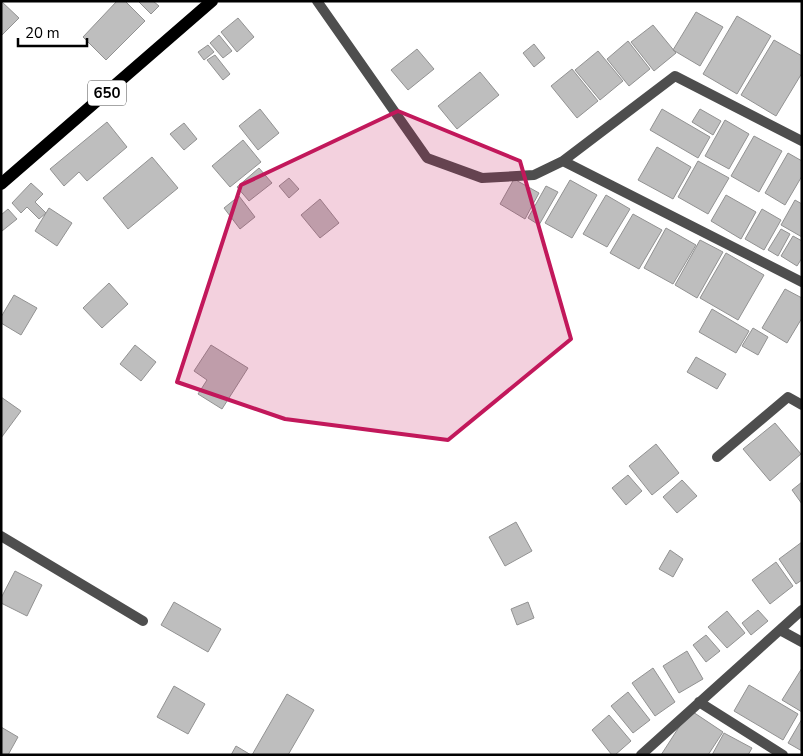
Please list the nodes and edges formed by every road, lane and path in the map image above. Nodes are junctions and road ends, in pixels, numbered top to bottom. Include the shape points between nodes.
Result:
1 (212, 1) edge
2 (317, 1) edge
3 (802, 141) edge
4 (563, 161) junction
5 (1, 184) edge
6 (802, 282) edge
7 (802, 404) edge
8 (717, 458) dead end
9 (1, 536) edge
10 (802, 610) edge
11 (143, 621) dead end
12 (780, 630) junction
13 (802, 642) edge
14 (699, 702) junction
15 (642, 755) edge
16 (783, 755) edge

1 - 5 main road, 650
2 - 4 street via 427,158 482,178 534,175
3 - 4 street via 675,76
4 - 6 street
7 - 8 street via 788,397
9 - 11 street
10 - 12 street
12 - 13 street
12 - 14 street
14 - 15 street
14 - 16 street

